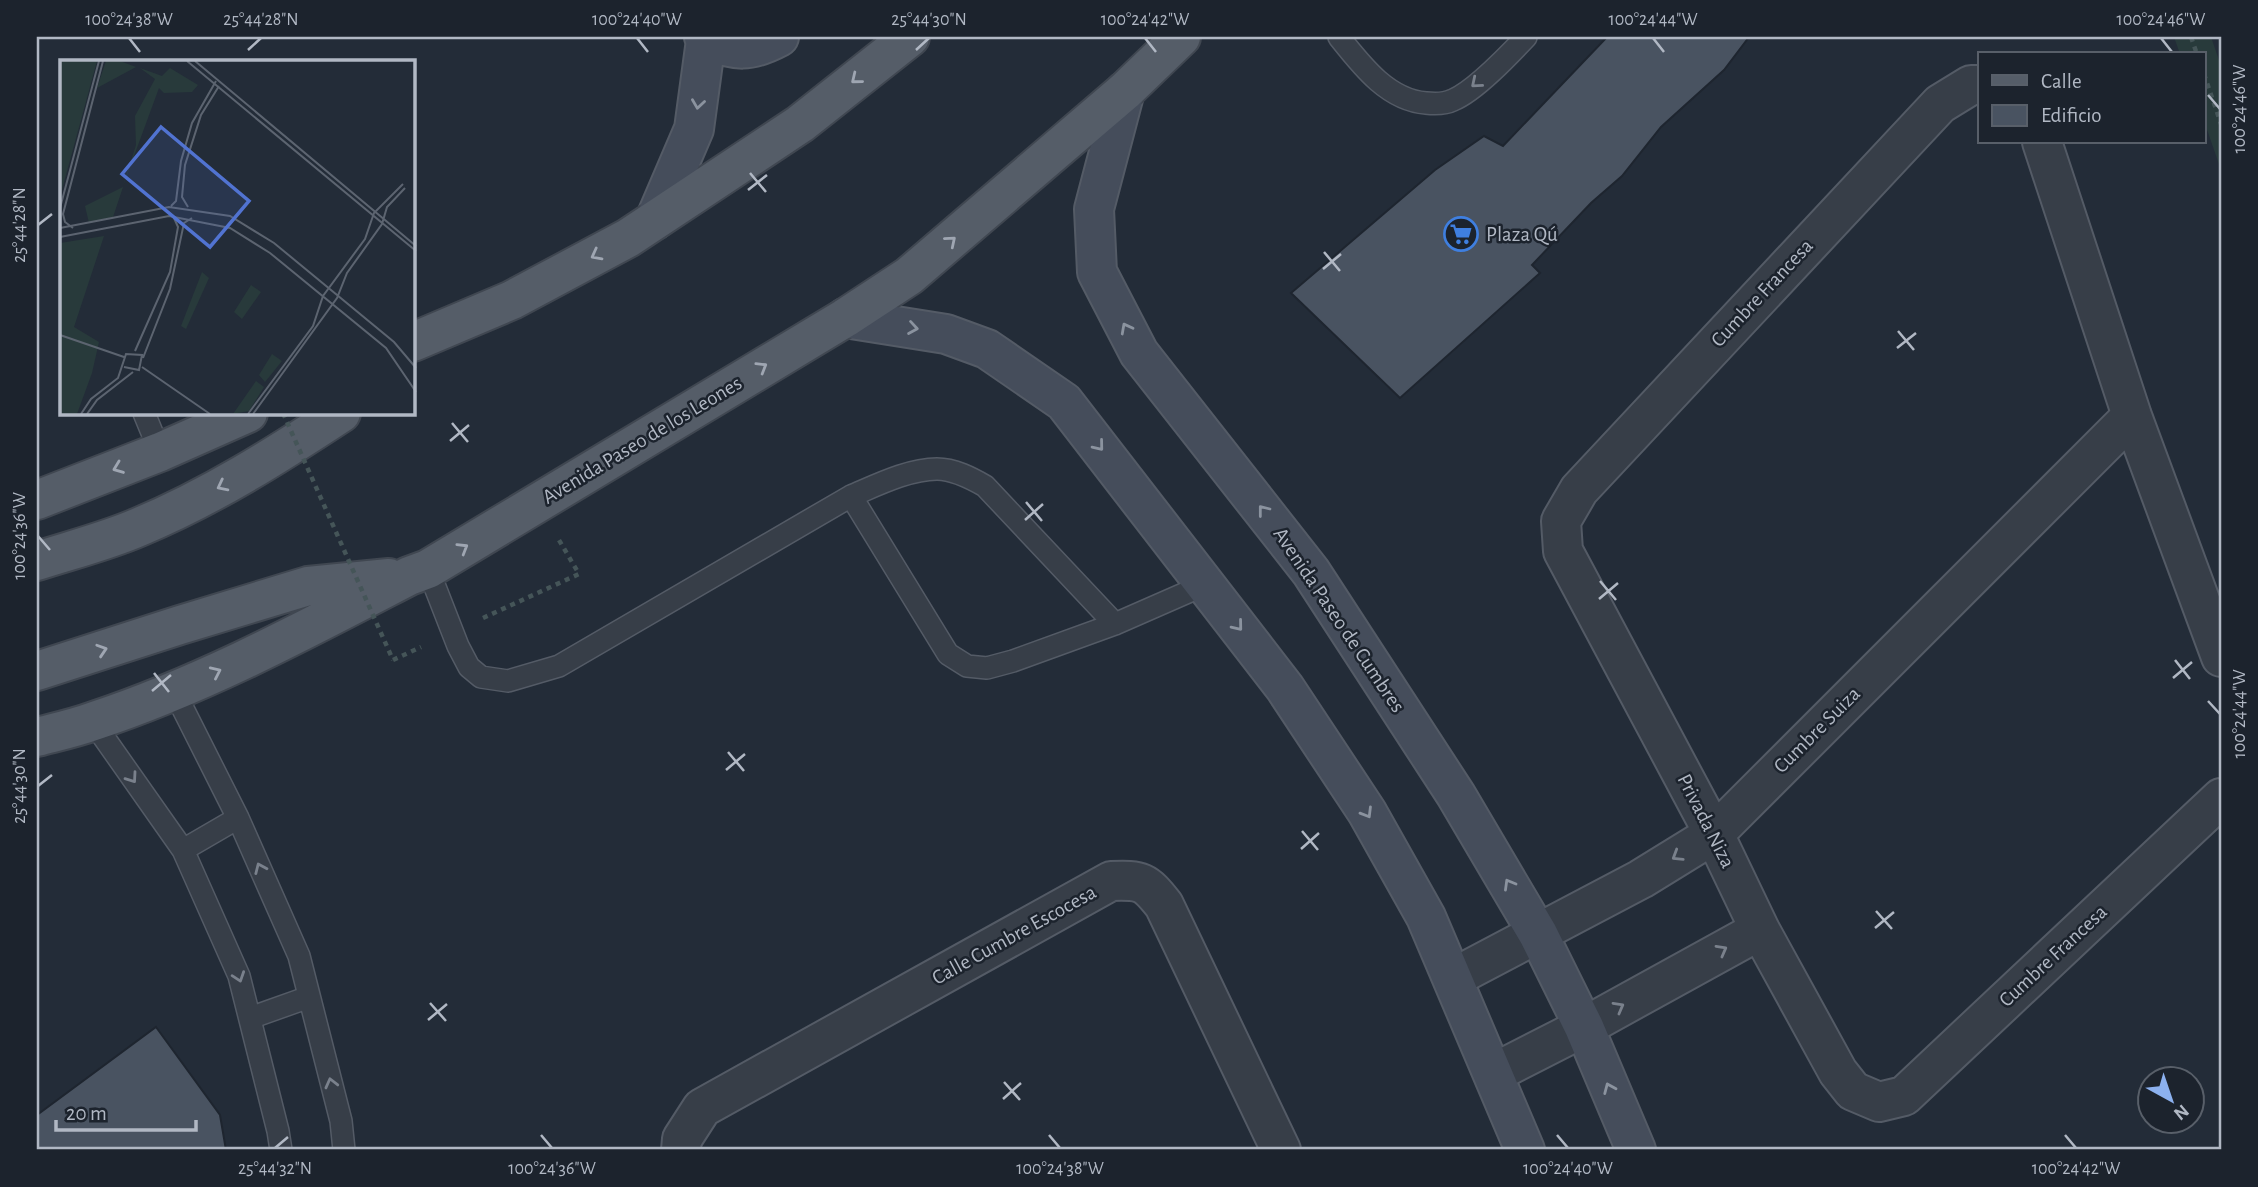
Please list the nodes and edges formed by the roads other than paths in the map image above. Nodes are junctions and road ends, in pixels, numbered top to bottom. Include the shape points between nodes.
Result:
1 (779, 37) edge
2 (910, 37) edge
3 (1181, 37) edge
4 (1339, 37) edge
5 (1526, 37) edge
6 (705, 38) edge
7 (1978, 85) edge
8 (1125, 91) junction
9 (2043, 144) edge
10 (655, 220) junction
11 (512, 300) junction
12 (845, 317) junction
13 (415, 341) edge
14 (415, 365) edge
15 (145, 415) edge
16 (243, 415) edge
17 (338, 415) edge
18 (2132, 416) junction
19 (160, 452) junction
20 (851, 496) junction
21 (37, 500) edge
22 (1561, 521) joint
23 (37, 561) edge
24 (418, 572) junction
25 (1204, 585) junction
26 (1115, 624) junction
27 (2221, 657) edge
28 (37, 671) edge
29 (174, 691) junction
30 (93, 722) junction
31 (37, 737) edge
32 (2221, 798) edge
33 (238, 818) junction
34 (1714, 834) junction
35 (183, 850) junction
36 (1760, 930) junction
37 (1538, 934) junction
38 (1453, 978) junction
39 (309, 997) junction
40 (250, 1018) junction
41 (1584, 1027) junction
42 (1494, 1073) junction
43 (1879, 1102) joint
44 (281, 1150) edge
45 (344, 1150) edge
46 (681, 1150) edge
47 (1281, 1150) edge
48 (1525, 1150) edge
49 (1636, 1150) edge

1 - 6 street via 759,47 737,49
2 -> 10 main road via 800,124
3 - 8 main road, Avenida Paseo de los Leones
5 -> 4 lane via 1471,89 1452,101 1435,104 1411,102 1393,93
6 -> 10 street via 694,129
7 - 22 street, Cumbre Francesa via 1940,104 1578,490
12 -> 8 main road, Avenida Paseo de los Leones via 909,276
37 -> 8 street, Avenida Paseo de Cumbres via 1456,794 1354,636 1311,572 1139,353 1097,272 1094,209
9 - 18 street
10 -> 11 main road
11 - 13 main road
11 - 14 main road
24 -> 12 main road, Avenida Paseo de los Leones
12 -> 25 street via 946,334 987,349 1064,402
15 - 19 lane
16 - 19 main road
17 -> 23 main road via 281,453 138,528
18 - 27 street
18 - 34 street, Cumbre Suiza
19 -> 21 main road
20 - 24 lane via 559,666 508,681 481,677 469,667
20 - 26 lane via 913,473 938,469 965,475 985,486
20 - 26 lane via 948,654 967,666 987,668 1013,661
22 - 34 street, Privada Niza via 1563,551
28 -> 24 main road via 308,586
29 -> 24 main road, Avenida Paseo de los Leones
25 - 26 lane
25 -> 38 street via 1285,688 1367,812 1426,917
29 - 30 main road, Avenida Paseo de los Leones
29 - 33 lane
30 - 31 main road, Avenida Paseo de los Leones
30 -> 35 lane
32 - 43 street, Cumbre Francesa via 1904,1096
33 - 35 lane
39 -> 33 lane via 299,956
34 - 36 street, Privada Niza
34 -> 37 street, Cumbre Suiza
35 -> 40 lane via 239,976
41 -> 36 street
36 - 43 street, Privada Niza via 1838,1072 1853,1091
37 - 38 street, Cumbre Suiza
37 - 41 street, Avenida Paseo de Cumbres
38 - 42 street
39 - 40 lane
45 -> 39 lane via 341,1121
40 - 44 lane
41 - 42 street
49 -> 41 street, Avenida Paseo de Cumbres
42 - 48 street
46 - 47 street, Calle Cumbre Escocesa via 682,1139 702,1108 1111,881 1135,880 1150,888 1164,905

